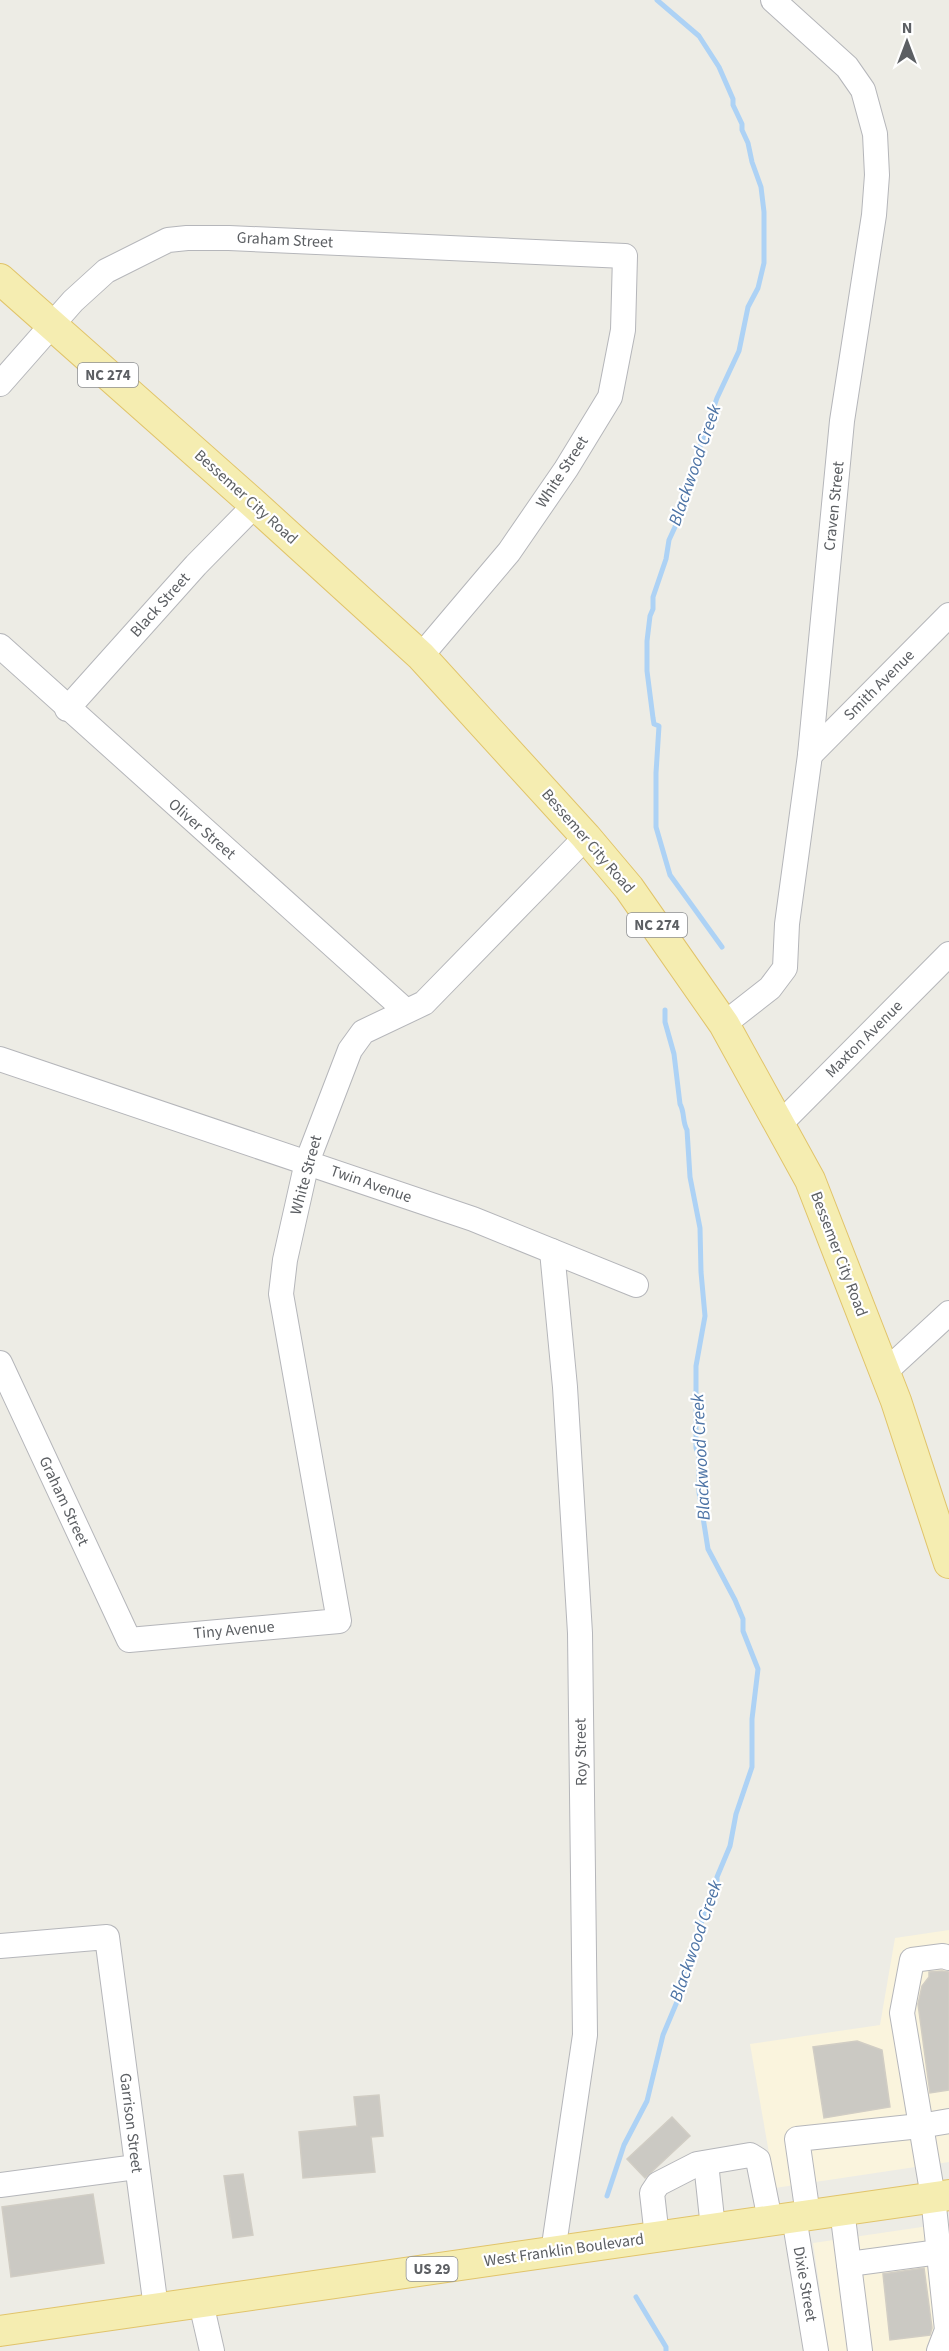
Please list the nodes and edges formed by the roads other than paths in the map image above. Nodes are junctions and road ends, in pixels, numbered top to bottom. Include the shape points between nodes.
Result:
1 (773, 0) edge
2 (625, 256) joint
3 (0, 279) edge
4 (52, 326) junction
5 (0, 384) edge
6 (255, 505) junction
7 (949, 615) edge
8 (0, 646) edge
9 (421, 656) junction
10 (67, 709) junction
11 (810, 755) junction
12 (586, 837) junction
13 (949, 954) edge
14 (406, 1011) junction
15 (724, 1024) junction
16 (0, 1059) edge
17 (780, 1124) junction
18 (307, 1162) junction
19 (552, 1251) junction
20 (636, 1286) dead end
21 (949, 1313) edge
22 (0, 1363) edge
23 (885, 1372) junction
24 (949, 1563) edge
25 (339, 1621) joint
26 (129, 1640) joint
27 (0, 1946) edge
28 (949, 1958) edge
29 (949, 2121) edge
30 (920, 2126) junction
31 (706, 2163) junction
32 (136, 2167) junction
33 (0, 2185) edge
34 (941, 2196) edge
35 (842, 2210) junction
36 (791, 2217) junction
37 (713, 2228) junction
38 (657, 2237) junction
39 (553, 2252) junction
40 (939, 2252) junction
41 (849, 2264) junction
42 (201, 2303) junction
43 (156, 2308) junction
44 (0, 2331) edge
45 (212, 2351) edge
46 (816, 2351) edge
47 (860, 2351) edge
48 (939, 2351) edge

1 - 11 street, Craven Street via 847,67 863,90 875,134 874,215 842,421
2 - 4 street, Graham Street via 168,240 106,271
2 - 9 street, White Street via 623,330 610,397 509,552
3 - 4 main road, Bessemer City Road / NC 274
4 - 5 street, Graham Street
4 - 6 main road, Bessemer City Road / NC 274
6 - 9 main road, Bessemer City Road / NC 274
6 - 10 street, Black Street
7 - 11 street, Smith Avenue
8 - 10 street, Oliver Street
9 - 12 main road, Bessemer City Road / NC 274
10 - 14 street, Oliver Street
11 - 15 street, Craven Street via 787,924 785,968 770,988
12 - 14 street, White Street via 424,1003
12 - 15 main road, Bessemer City Road / NC 274 via 629,888
13 - 17 street, Maxton Avenue
14 - 18 street, White Street via 363,1032 350,1050
15 - 17 main road, Bessemer City Road / NC 274
16 - 18 street, Twin Avenue
17 - 23 main road, Bessemer City Road / NC 274 via 810,1180
18 - 19 street, Twin Avenue
18 - 25 street, White Street via 280,1293
19 - 20 street, Twin Avenue
19 - 39 street, Roy Street via 565,1387 580,1633 585,2035
21 - 23 street
22 - 26 street, Graham Street
23 - 24 main road, Bessemer City Road / NC 274
25 - 26 street, Tiny Avenue
27 - 32 street, Garrison Street via 107,1937
28 - 30 street via 912,1960 902,2013
29 - 30 street
30 - 34 street
30 - 36 street via 798,2139
31 - 36 street via 750,2155 758,2160
31 - 37 street
31 - 38 street via 658,2184 652,2193
32 - 33 street
32 - 43 street, Garrison Street
34 - 35 main road, West Franklin Boulevard / US 29
34 - 40 street
35 - 36 main road, West Franklin Boulevard / US 29
35 - 41 street
36 - 37 main road, West Franklin Boulevard / US 29
36 - 46 street, Dixie Street
37 - 38 main road, West Franklin Boulevard / US 29
38 - 39 main road, West Franklin Boulevard / US 29
39 - 42 main road, West Franklin Boulevard / US 29
40 - 41 street
40 - 48 street via 946,2330
41 - 47 street
42 - 43 main road, West Franklin Boulevard / US 29
42 - 45 street
43 - 44 main road, West Franklin Boulevard / US 29

